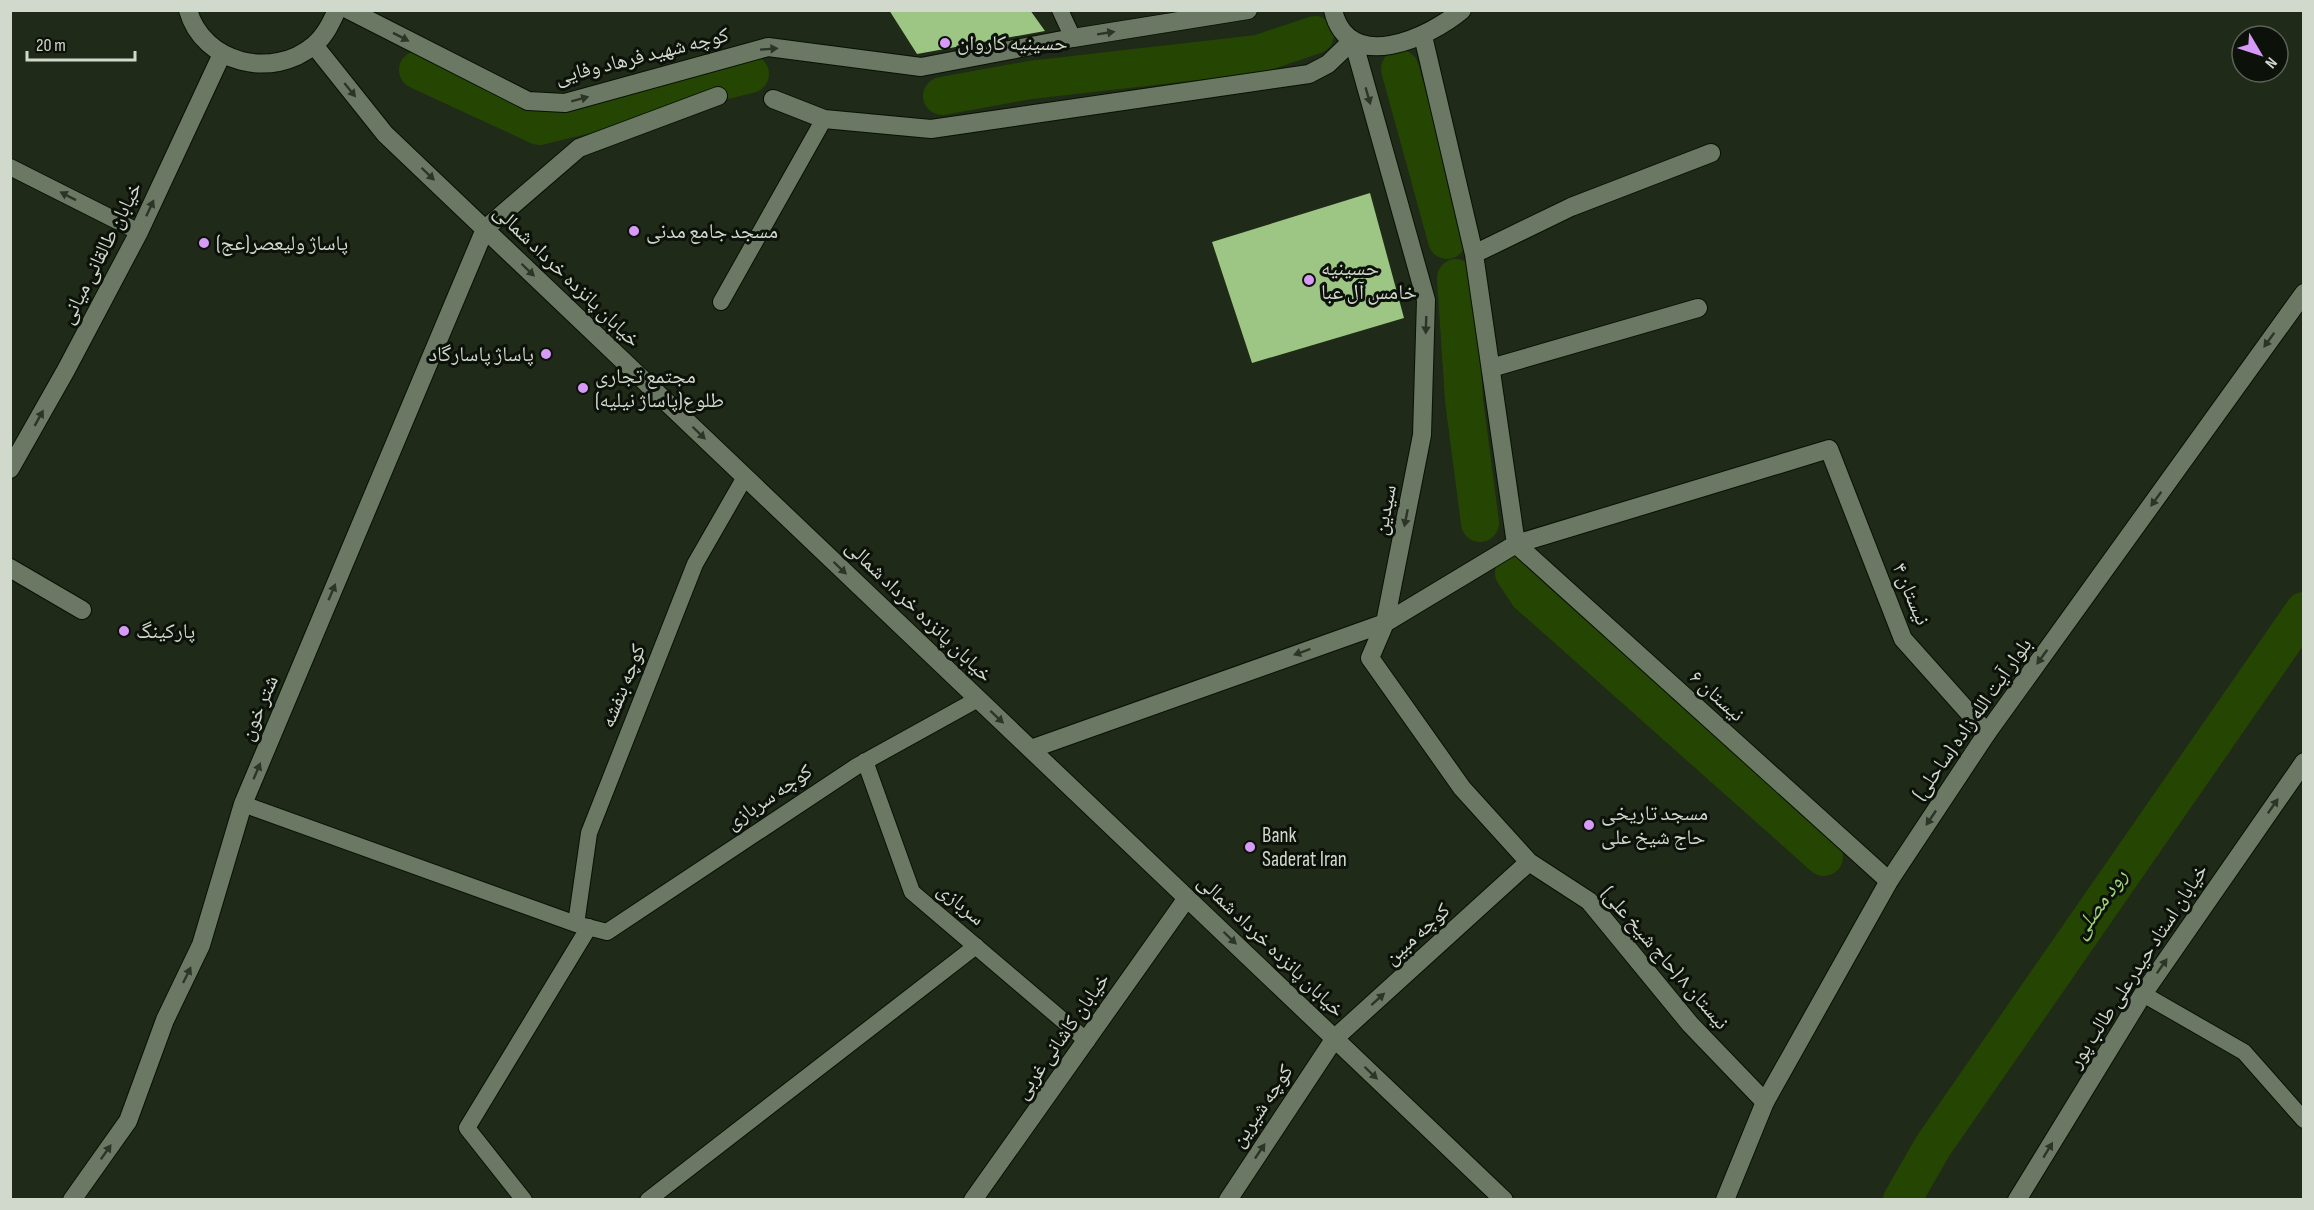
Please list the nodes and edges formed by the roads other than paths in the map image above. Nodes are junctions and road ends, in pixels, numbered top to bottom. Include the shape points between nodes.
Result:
1 (188, 10) edge
2 (337, 10) edge
3 (349, 10) edge
4 (1060, 10) edge
5 (1248, 10) edge
6 (1333, 10) edge
7 (1462, 10) edge
8 (1423, 36) junction
9 (1073, 38) junction
10 (1353, 39) junction
11 (314, 45) junction
12 (222, 54) junction
13 (718, 96) dead end
14 (773, 99) dead end
15 (824, 119) junction
16 (1711, 153) dead end
17 (10, 166) edge
18 (485, 230) junction
19 (139, 232) junction
20 (1474, 254) junction
21 (2304, 293) edge
22 (721, 303) dead end
23 (1698, 308) dead end
24 (1491, 368) junction
25 (10, 469) edge
26 (745, 477) junction
27 (1516, 544) junction
28 (10, 568) edge
29 (82, 610) dead end
30 (1385, 623) junction
31 (978, 699) junction
32 (1987, 733) junction
33 (1031, 749) junction
34 (865, 761) junction
35 (2304, 762) edge
36 (243, 804) junction
37 (1529, 862) junction
38 (1889, 881) junction
39 (1187, 898) junction
40 (582, 925) junction
41 (976, 946) junction
42 (2143, 994) junction
43 (1335, 1038) junction
44 (1087, 1041) junction
45 (1765, 1102) junction
46 (2304, 1120) edge
47 (72, 1200) edge
48 (524, 1200) edge
49 (648, 1200) edge
50 (973, 1200) edge
51 (1228, 1200) edge
52 (1504, 1200) edge
53 (1725, 1200) edge
54 (2017, 1200) edge

1 - 12 street via 203,39
2 - 11 street via 330,27
3 -> 9 street, کوچه شهید فرهاد وفایی via 528,100 565,103 768,47 921,68
4 - 9 lane
9 -> 5 street, کوچه شهید فرهاد وفایی
6 - 10 street via 1340,28
7 - 8 street
8 - 10 street via 1381,46
8 - 20 street
10 - 15 street via 1328,64 1309,74 931,129
10 -> 30 street, سیدین via 1426,300 1422,435
11 - 12 street via 294,58 270,64 245,63
11 -> 18 street, خیابان پانزده خرداد شمالی via 385,134
19 -> 12 street, خیابان طالقانی میانی
13 - 18 street via 579,148
14 - 15 street
15 - 22 lane
16 - 20 street via 1571,207
19 -> 17 lane
18 -> 26 street, خیابان پانزده خرداد شمالی
36 -> 18 street, شتر خون
25 -> 19 street, خیابان طالقانی میانی
20 - 24 street
21 -> 32 street, بلوار آیت الله زاده (ساحلی)
23 - 24 street
24 - 27 street
26 -> 31 street, خیابان پانزده خرداد شمالی
26 - 40 lane, کوچه بنفشه via 695,564 589,833
27 - 30 street
27 - 32 street, نیستان ۴ via 1828,449 1903,639
27 - 38 street, نیستان ۶
28 - 29 street
30 -> 33 street
30 - 37 street, نیستان ۸ (حاج شیخ علی) via 1370,658 1462,788
31 -> 33 street, خیابان پانزده خرداد شمالی
31 - 34 lane, کوچه سربازی
32 -> 38 street, بلوار آیت الله زاده (ساحلی)
33 - 39 street, خیابان پانزده خرداد شمالی
34 - 40 lane, کوچه سربازی via 607,932
34 - 41 lane, سربازی via 912,892
42 -> 35 street, خیابان استاد حیدرعلی طالب پور
36 - 40 lane, کوچه سربازی
47 -> 36 street, شتر خون via 128,1121 165,1020 201,945
43 -> 37 street, کوچه مبین
37 - 45 street, نیستان ۸ (حاج شیخ علی) via 1589,901 1690,1024
38 - 45 street, بلوار آیت الله زاده (ساحلی)
39 -> 43 street, خیابان پانزده خرداد شمالی
39 - 44 street, خیابان کاشانی غربی
40 - 48 lane via 467,1128
41 - 44 lane, سربازی
41 - 49 lane
42 - 46 lane via 2244,1052
54 -> 42 street, خیابان استاد حیدرعلی طالب پور
51 -> 43 street, کوچه شیرین
43 -> 52 street, خیابان پانزده خرداد شمالی
44 - 50 street, خیابان کاشانی غربی
45 - 53 street, بلوار آیت الله زاده (ساحلی)

